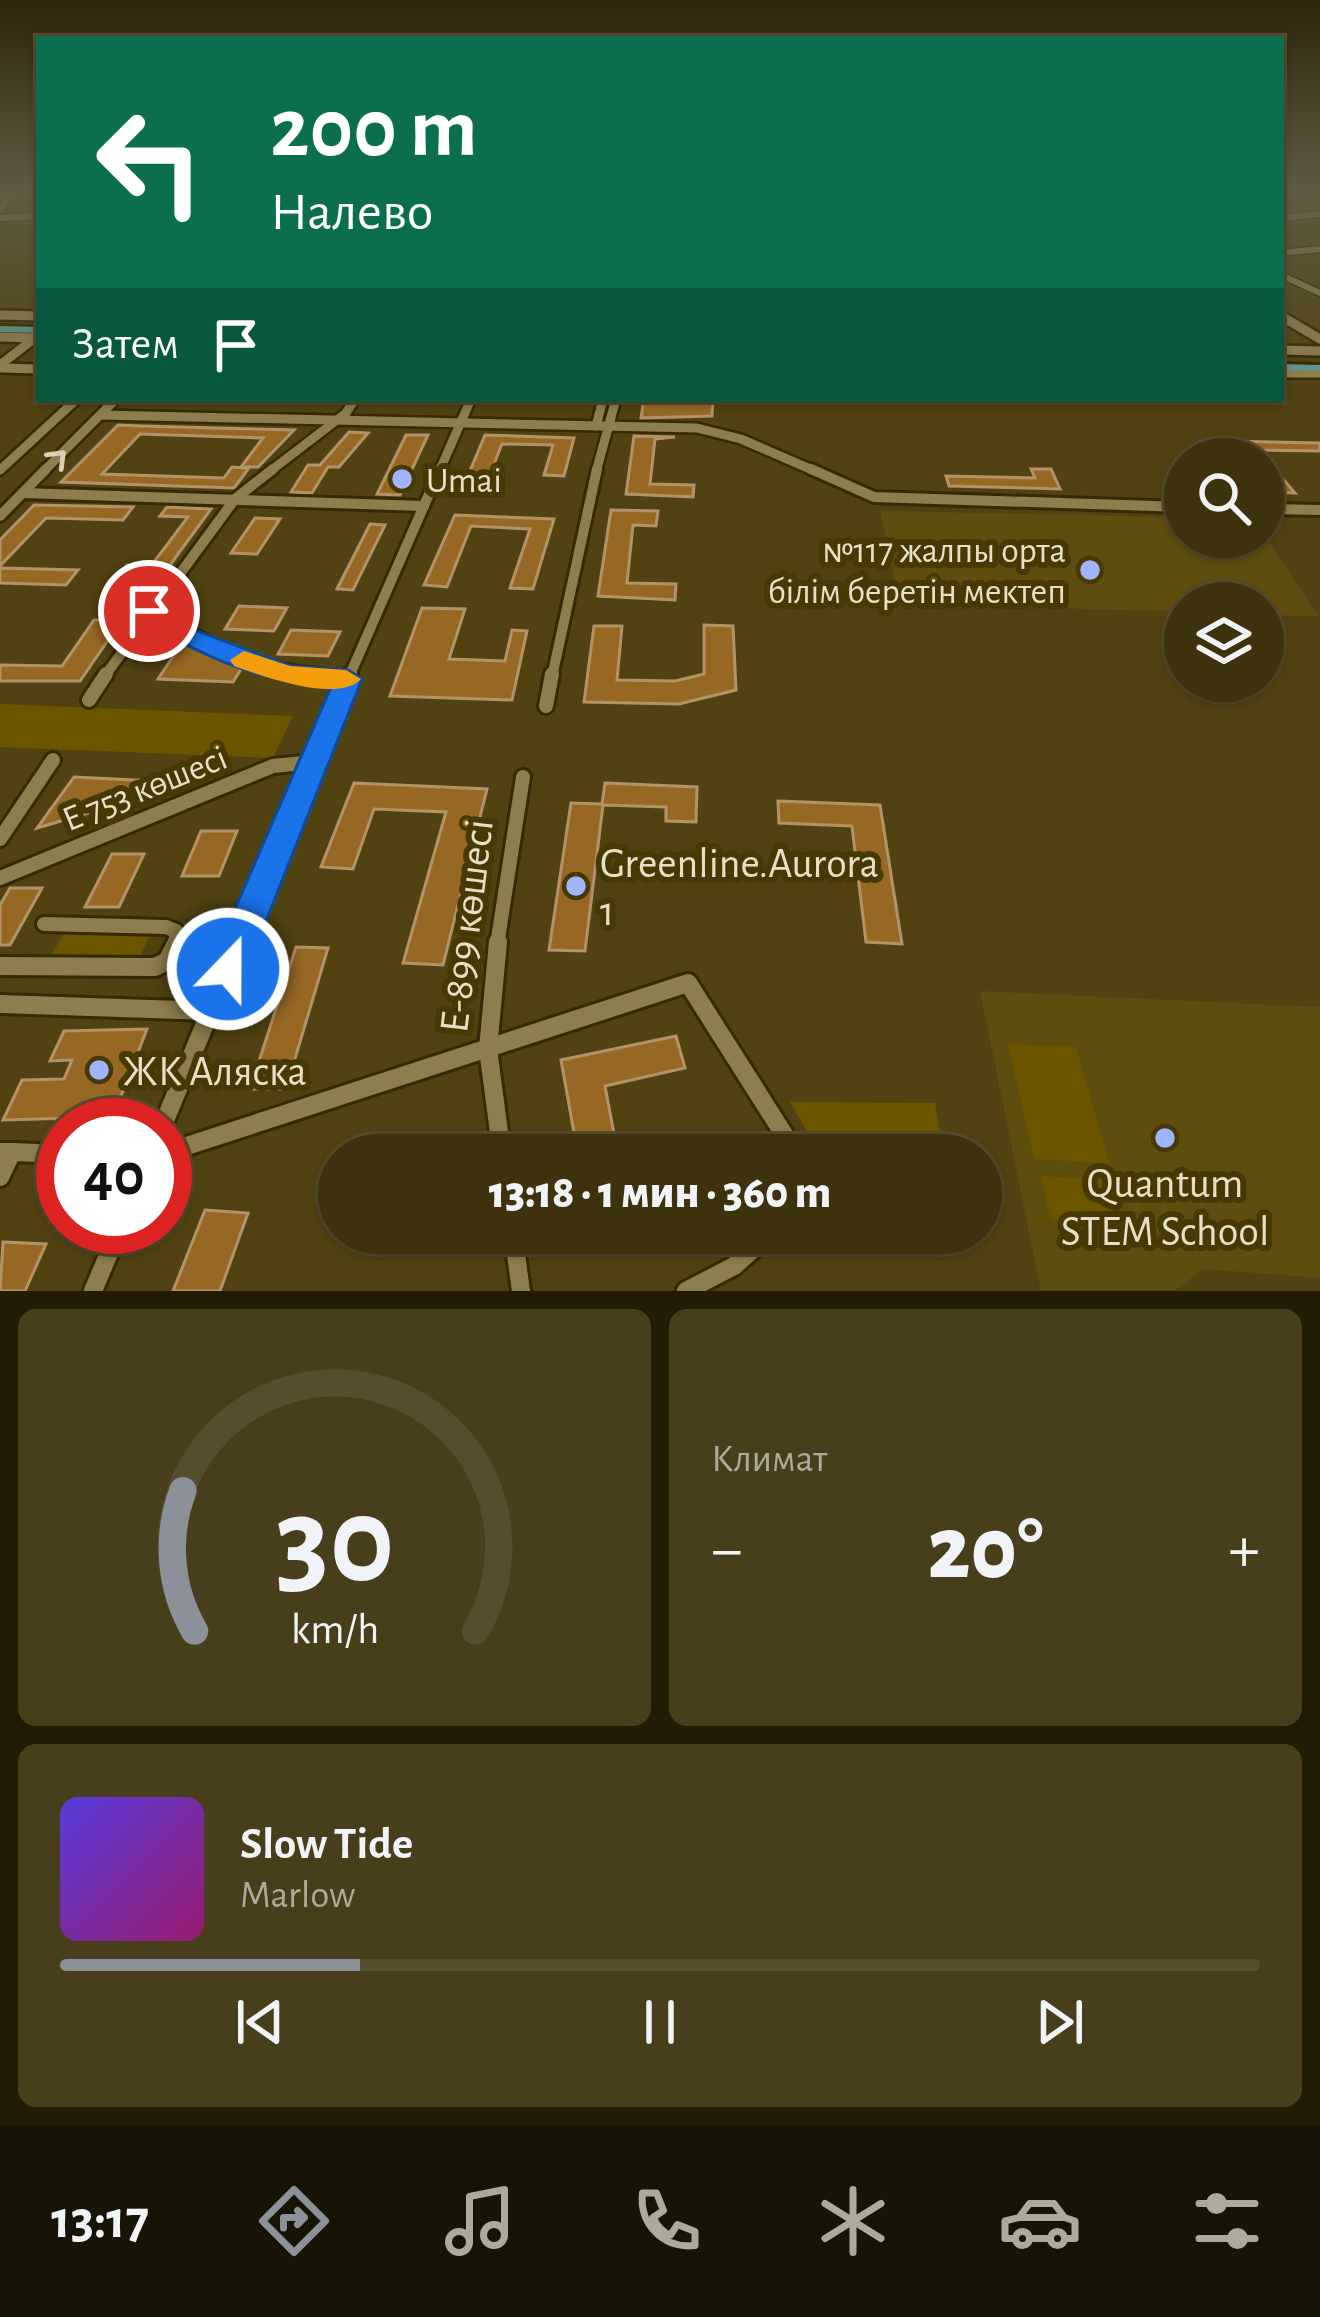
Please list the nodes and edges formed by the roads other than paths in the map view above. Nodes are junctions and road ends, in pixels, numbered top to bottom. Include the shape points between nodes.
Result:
1 (1284, 276) edge
2 (1319, 292) edge
3 (1284, 318) edge
4 (0, 326) edge
5 (36, 329) edge
6 (36, 331) edge
7 (1320, 339) edge
8 (1284, 353) edge
9 (1320, 354) edge
10 (0, 366) edge
11 (36, 369) edge
12 (1284, 370) edge
13 (1319, 373) edge
14 (74, 402) edge
15 (113, 402) edge
16 (352, 402) edge
17 (470, 402) edge
18 (604, 402) edge
19 (615, 402) edge
20 (101, 415) junction
21 (336, 419) junction
22 (460, 422) junction
23 (604, 426) junction
24 (0, 470) edge
25 (23, 493) junction
26 (235, 500) junction
27 (424, 506) junction
28 (1164, 506) edge
29 (1284, 509) edge
30 (1320, 510) edge
31 (0, 516) edge
32 (149, 611) junction
33 (348, 679) junction
34 (89, 700) dead end
35 (546, 706) dead end
36 (52, 760) dead end
37 (314, 761) junction
38 (523, 777) dead end
39 (0, 839) edge
40 (0, 878) edge
41 (44, 924) dead end
42 (0, 966) edge
43 (0, 1004) edge
44 (210, 1011) junction
45 (488, 1049) junction
46 (174, 1098) edge
47 (499, 1134) edge
48 (784, 1134) edge
49 (192, 1144) edge
50 (6, 1152) edge
51 (36, 1153) edge
52 (0, 1178) edge
53 (109, 1254) edge
54 (516, 1254) edge
55 (747, 1254) edge
56 (93, 1291) edge
57 (521, 1291) edge
58 (686, 1291) edge

1 - 2 street
3 - 7 street
4 - 5 main road
6 - 10 street
8 - 9 main road
10 - 11 street
12 - 13 main road
14 - 24 street
15 - 20 street
16 - 21 street
17 - 22 street
18 - 23 street
19 - 23 street
20 - 21 street
25 -> 20 street
21 - 22 street
21 - 26 street
22 - 23 street
22 - 27 street
23 - 28 street via 697,428 741,439 874,497
23 - 35 street
25 - 26 street
25 - 31 street
26 - 27 street
26 - 32 street
27 - 33 street
29 - 30 street
32 - 33 street via 188,637 287,675
32 - 34 street
33 - 37 street
36 - 39 street
37 - 40 street, Е 753 көшесі via 273,766
37 - 44 street
38 - 45 street, Е-899 көшесі
41 - 42 street via 166,927 178,938 155,967
43 - 44 street
44 - 46 street
45 - 47 street, Е-899 көшесі
45 - 48 street via 688,983
45 - 49 street
50 - 51 street
50 - 52 street
53 - 56 street
54 - 57 street
55 - 58 street

